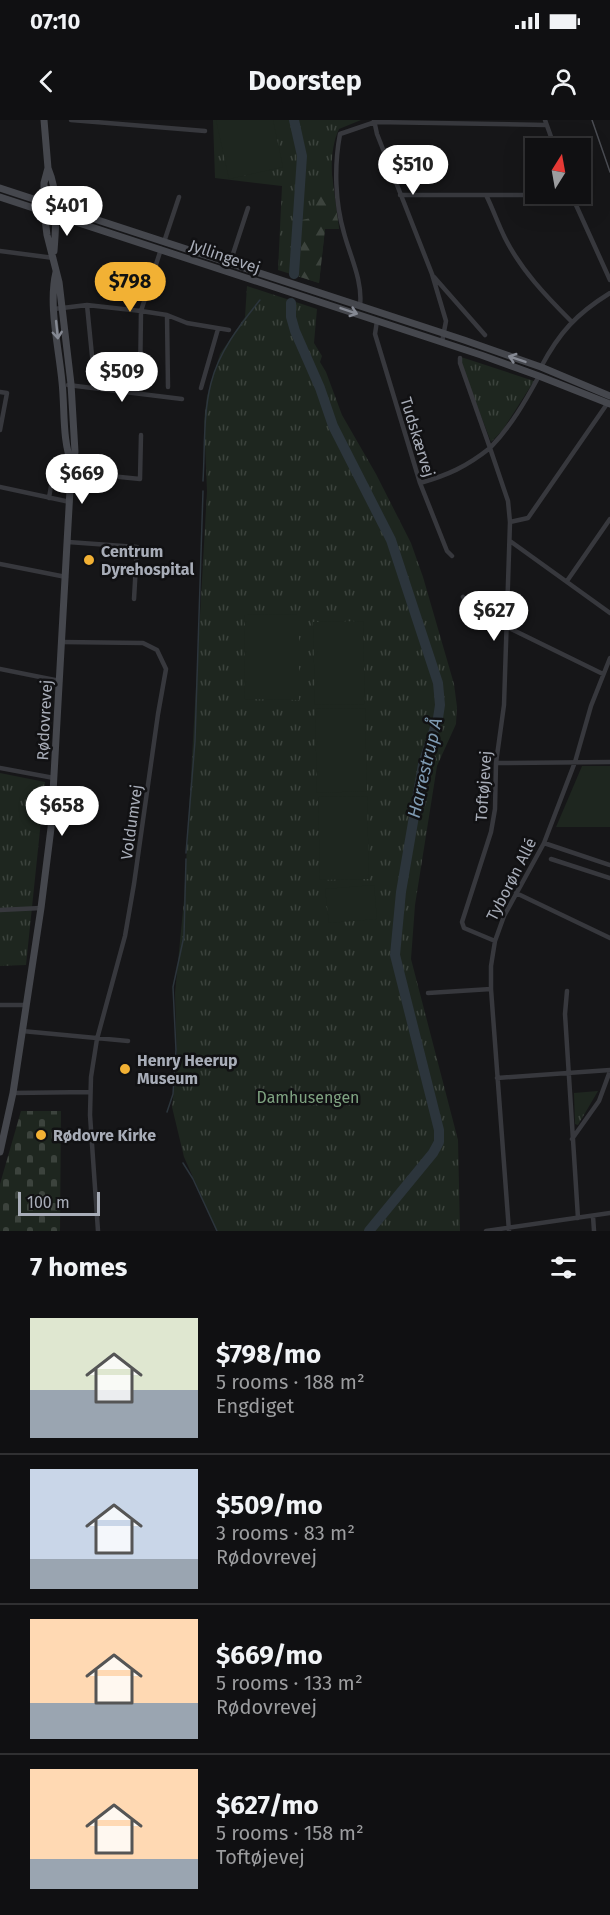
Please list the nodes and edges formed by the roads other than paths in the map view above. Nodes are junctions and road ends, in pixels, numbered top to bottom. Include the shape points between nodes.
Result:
1 (44, 120) edge
2 (70, 120) edge
3 (374, 121) edge
4 (546, 123) edge
5 (205, 131) dead end
6 (551, 138) edge
7 (48, 168) junction
8 (0, 188) edge
9 (400, 195) junction
10 (486, 195) junction
11 (525, 195) edge
12 (0, 197) edge
13 (178, 197) dead end
14 (44, 201) junction
15 (576, 204) edge
16 (55, 205) junction
17 (248, 208) dead end
18 (44, 211) junction
19 (55, 216) junction
20 (162, 245) junction
21 (0, 251) edge
22 (54, 258) junction
23 (230, 263) junction
24 (432, 274) junction
25 (610, 280) edge
26 (610, 293) edge
27 (87, 305) junction
28 (360, 306) junction
29 (58, 308) junction
30 (141, 311) junction
31 (167, 315) junction
32 (378, 321) junction
33 (571, 321) junction
34 (218, 328) junction
35 (229, 330) dead end
36 (445, 334) junction
37 (485, 335) dead end
38 (442, 342) junction
39 (460, 358) dead end
40 (541, 367) junction
41 (94, 376) dead end
42 (539, 376) junction
43 (71, 384) junction
44 (140, 384) dead end
45 (63, 385) junction
46 (168, 387) dead end
47 (201, 388) dead end
48 (0, 392) edge
49 (182, 399) dead end
50 (609, 401) edge
51 (0, 430) edge
52 (141, 435) dead end
53 (490, 448) junction
54 (55, 462) dead end
55 (72, 469) junction
56 (420, 483) junction
57 (0, 487) edge
58 (49, 498) junction
59 (70, 502) junction
60 (610, 519) edge
61 (510, 522) junction
62 (510, 538) junction
63 (68, 542) junction
64 (452, 556) dead end
65 (0, 564) edge
66 (66, 577) junction
67 (567, 581) junction
68 (463, 597) dead end
69 (134, 599) dead end
70 (506, 609) junction
71 (610, 613) edge
72 (505, 626) junction
73 (62, 642) junction
74 (610, 658) edge
75 (0, 669) edge
76 (603, 674) junction
77 (60, 681) junction
78 (575, 762) junction
79 (610, 762) edge
80 (496, 763) junction
81 (0, 768) edge
82 (54, 778) junction
83 (544, 843) junction
84 (551, 859) dead end
85 (610, 865) edge
86 (610, 878) edge
87 (516, 893) junction
88 (41, 908) junction
89 (0, 910) edge
90 (610, 938) edge
91 (495, 941) junction
92 (491, 989) junction
93 (567, 991) dead end
94 (428, 993) dead end
95 (0, 1005) edge
96 (26, 1005) junction
97 (22, 1031) junction
98 (97, 1039) junction
99 (128, 1041) dead end
100 (610, 1071) edge
101 (568, 1072) junction
102 (497, 1078) junction
103 (90, 1092) junction
104 (14, 1093) junction
105 (572, 1140) junction
106 (0, 1152) edge
107 (610, 1213) edge
108 (593, 1216) junction
109 (578, 1218) junction
110 (509, 1230) edge
111 (98, 1231) edge
112 (486, 1231) edge
113 (594, 1231) edge

1 - 7 street, Rødovrevej
2 - 5 street
3 - 4 street
3 - 9 street
3 - 28 street via 340,134 337,163 339,211 362,293
4 - 6 street
7 - 14 street, Rødovrevej
7 - 16 street, Rødovrevej
8 - 14 street, Jyllingevej
9 - 10 street
9 - 24 street
10 - 11 street
10 - 33 street via 523,267
12 - 18 street, Jyllingevej
13 - 20 street
14 - 16 street, Jyllingevej
14 - 18 street, Rødovrevej
15 - 25 street
16 - 19 street, Rødovrevej
16 - 20 street, Jyllingevej
17 - 23 street, Jyllingevej
18 - 19 street, Jyllingevej
18 - 22 street, Rødovrevej
19 - 20 street, Jyllingevej
19 - 22 street, Rødovrevej
20 - 23 street, Jyllingevej
20 - 30 street
20 -> 32 street, Jyllingevej
21 - 22 street
22 - 29 street, Rødovrevej via 53,297
23 - 28 street, Jyllingevej
24 - 36 street via 446,321
24 - 37 street
26 - 33 street
27 - 29 street
27 - 30 street
27 - 41 street
28 - 36 street, Jyllingevej
29 - 43 street, Rødovrevej
29 -> 45 street, Rødovrevej
30 - 31 street
30 - 44 street
31 - 34 street
31 - 46 street
32 - 38 street, Jyllingevej
32 - 56 street, Tudskærvej via 375,334
33 - 40 street
34 - 35 street
34 - 47 street
36 - 38 street
40 -> 36 street, Jyllingevej
38 - 42 street, Jyllingevej
39 - 53 street, Toftøjevej
40 - 50 street, Jyllingevej
42 - 50 street, Jyllingevej
42 - 53 street via 520,411
43 - 45 street
43 - 49 street
43 - 55 street, Rødovrevej via 75,445
45 - 55 street, Rødovrevej via 67,453
48 - 51 street via 7,393
50 - 61 street via 528,518
52 - 55 street via 140,479
53 - 56 street via 469,465
53 - 61 street, Toftøjevej via 508,501
54 - 58 street
55 - 59 street, Rødovrevej
56 - 64 street, Tudskærvej
57 - 58 street
58 - 59 street
59 - 63 street, Rødovrevej
60 - 67 street
61 - 62 street, Toftøjevej
62 - 67 street
62 - 70 street, Toftøjevej
63 - 66 street, Rødovrevej
63 - 69 street via 137,547
65 - 66 street
66 - 73 street, Rødovrevej
67 - 71 street
68 - 70 street via 484,608
70 - 72 street, Toftøjevej
72 - 76 street
72 - 80 street, Toftøjevej via 504,705
73 - 77 street, Rødovrevej
73 - 98 street, Voldumvej via 143,644 157,650 166,669 125,936
74 - 76 street, Tyborøn Allé
75 - 77 street
76 - 78 street, Tyborøn Allé
77 - 82 street, Rødovrevej
78 - 79 street
78 - 80 street
78 - 83 street, Tyborøn Allé
80 - 91 street, Toftøjevej via 491,832 462,922 464,928
81 - 82 street
82 - 88 street, Rødovrevej
83 - 85 street
83 - 87 street, Tyborøn Allé
84 - 86 street
87 - 90 street
87 - 91 street, Tyborøn Allé
88 - 89 street
88 - 96 street, Rødovrevej
91 - 92 street, Tyborøn Allé
92 - 94 street
92 - 102 street, Tyborøn Allé
93 - 101 street
95 - 96 street
96 - 97 street, Rødovrevej
97 - 98 street
97 - 104 street, Rødovrevej
98 - 99 street
98 - 103 street, Voldumvej
100 - 101 street
100 - 105 street via 598,1101
101 - 102 street
101 - 105 street
102 - 110 street, Tyborøn Allé
103 - 104 street
103 - 111 street, Voldumvej
104 - 106 street, Rødovrevej
105 - 109 street
107 - 108 street
108 - 109 street
108 - 113 street
109 - 110 street
110 - 112 street

